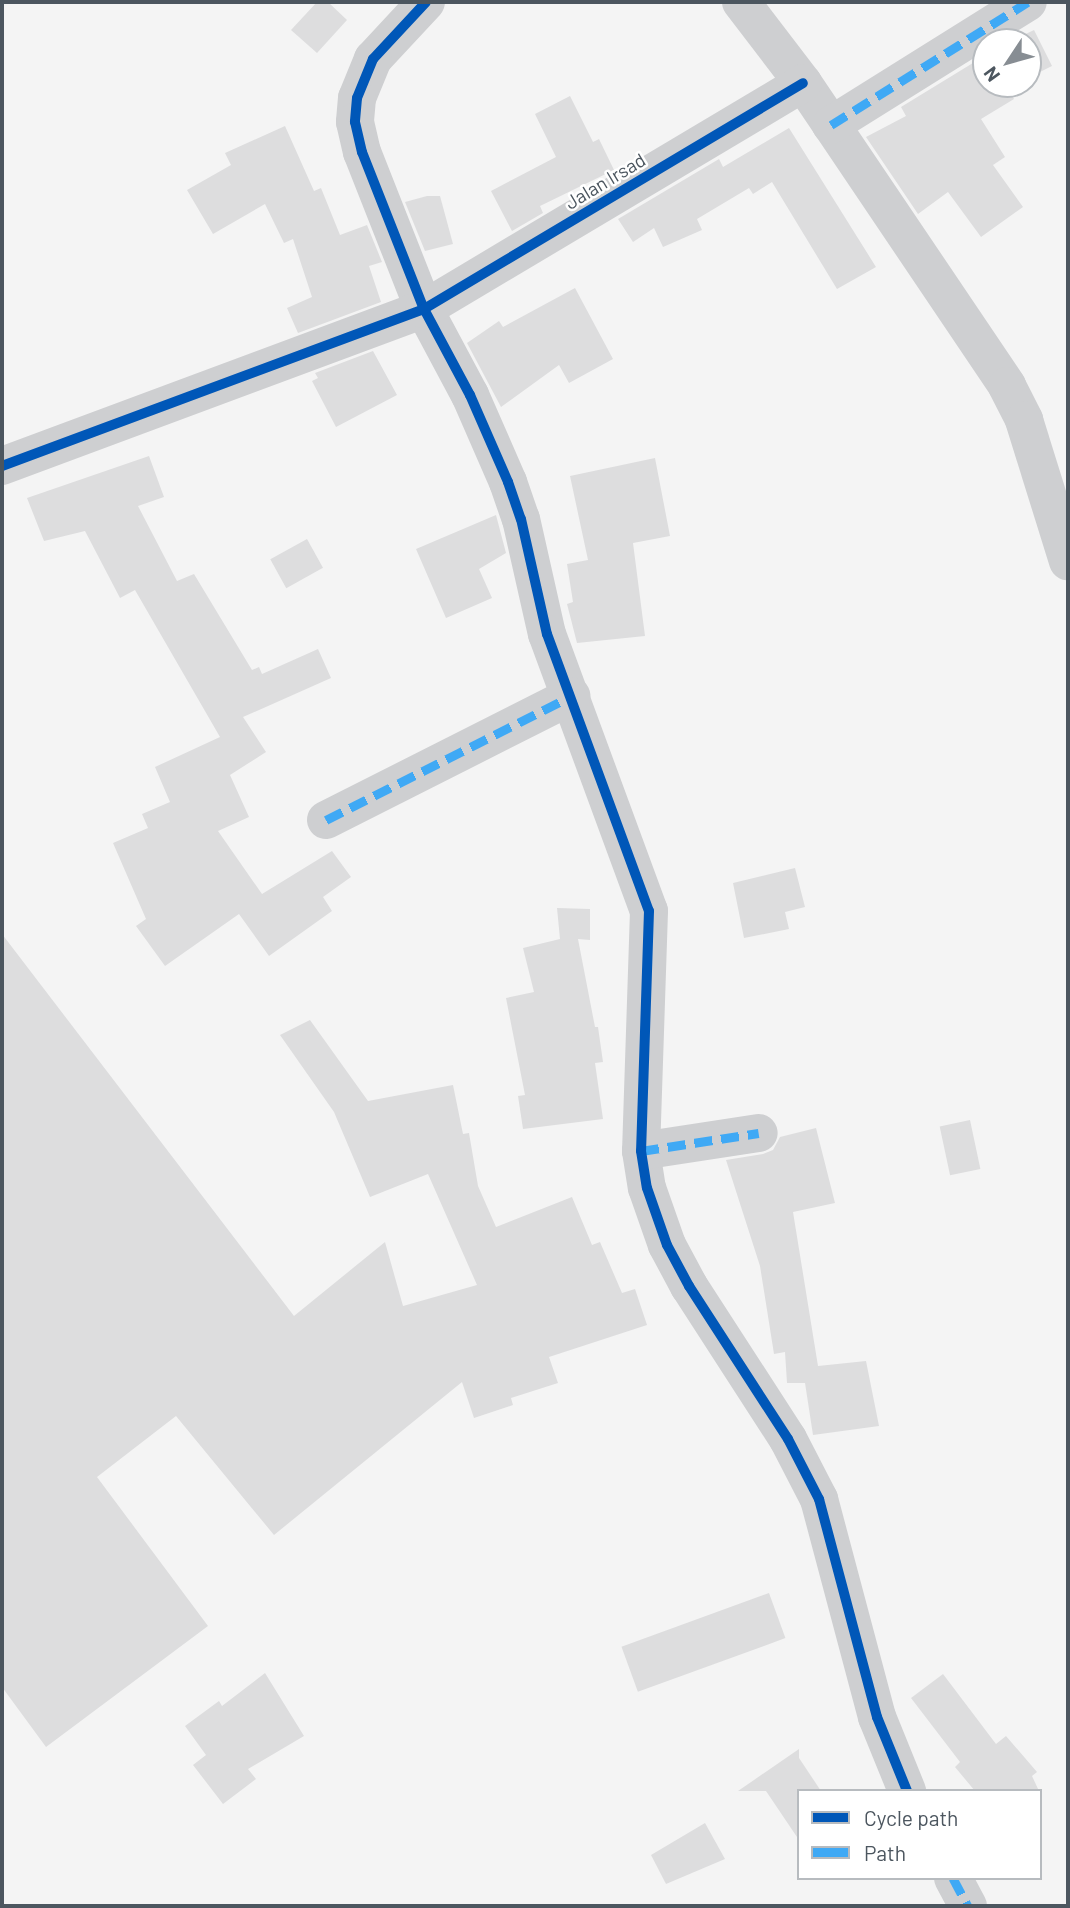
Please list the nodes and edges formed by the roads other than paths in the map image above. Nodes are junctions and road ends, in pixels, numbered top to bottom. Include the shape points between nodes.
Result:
1 (426, 2) edge
2 (741, 2) edge
3 (1028, 2) edge
4 (803, 83) junction
5 (831, 125) junction
6 (424, 309) junction
7 (2, 466) edge
8 (1068, 561) edge
9 (572, 696) junction
10 (326, 820) dead end
11 (759, 1133) dead end
12 (641, 1151) junction
13 (906, 1789) edge
14 (954, 1880) edge
15 (968, 1906) edge

1 - 6 street via 373,59 357,99 355,122 362,152
2 - 4 street
3 - 5 street
4 - 5 street
4 - 6 street, Jalan Irsad
5 - 8 street via 1007,386 1024,420
6 - 7 street, Jalan Irsad
6 - 9 street via 470,395 508,482 547,634
9 - 10 street
9 - 12 street via 649,911
11 - 12 street
12 - 13 street via 647,1188 667,1245 719,1336 804,1466 819,1499 887,1750
14 - 15 street

